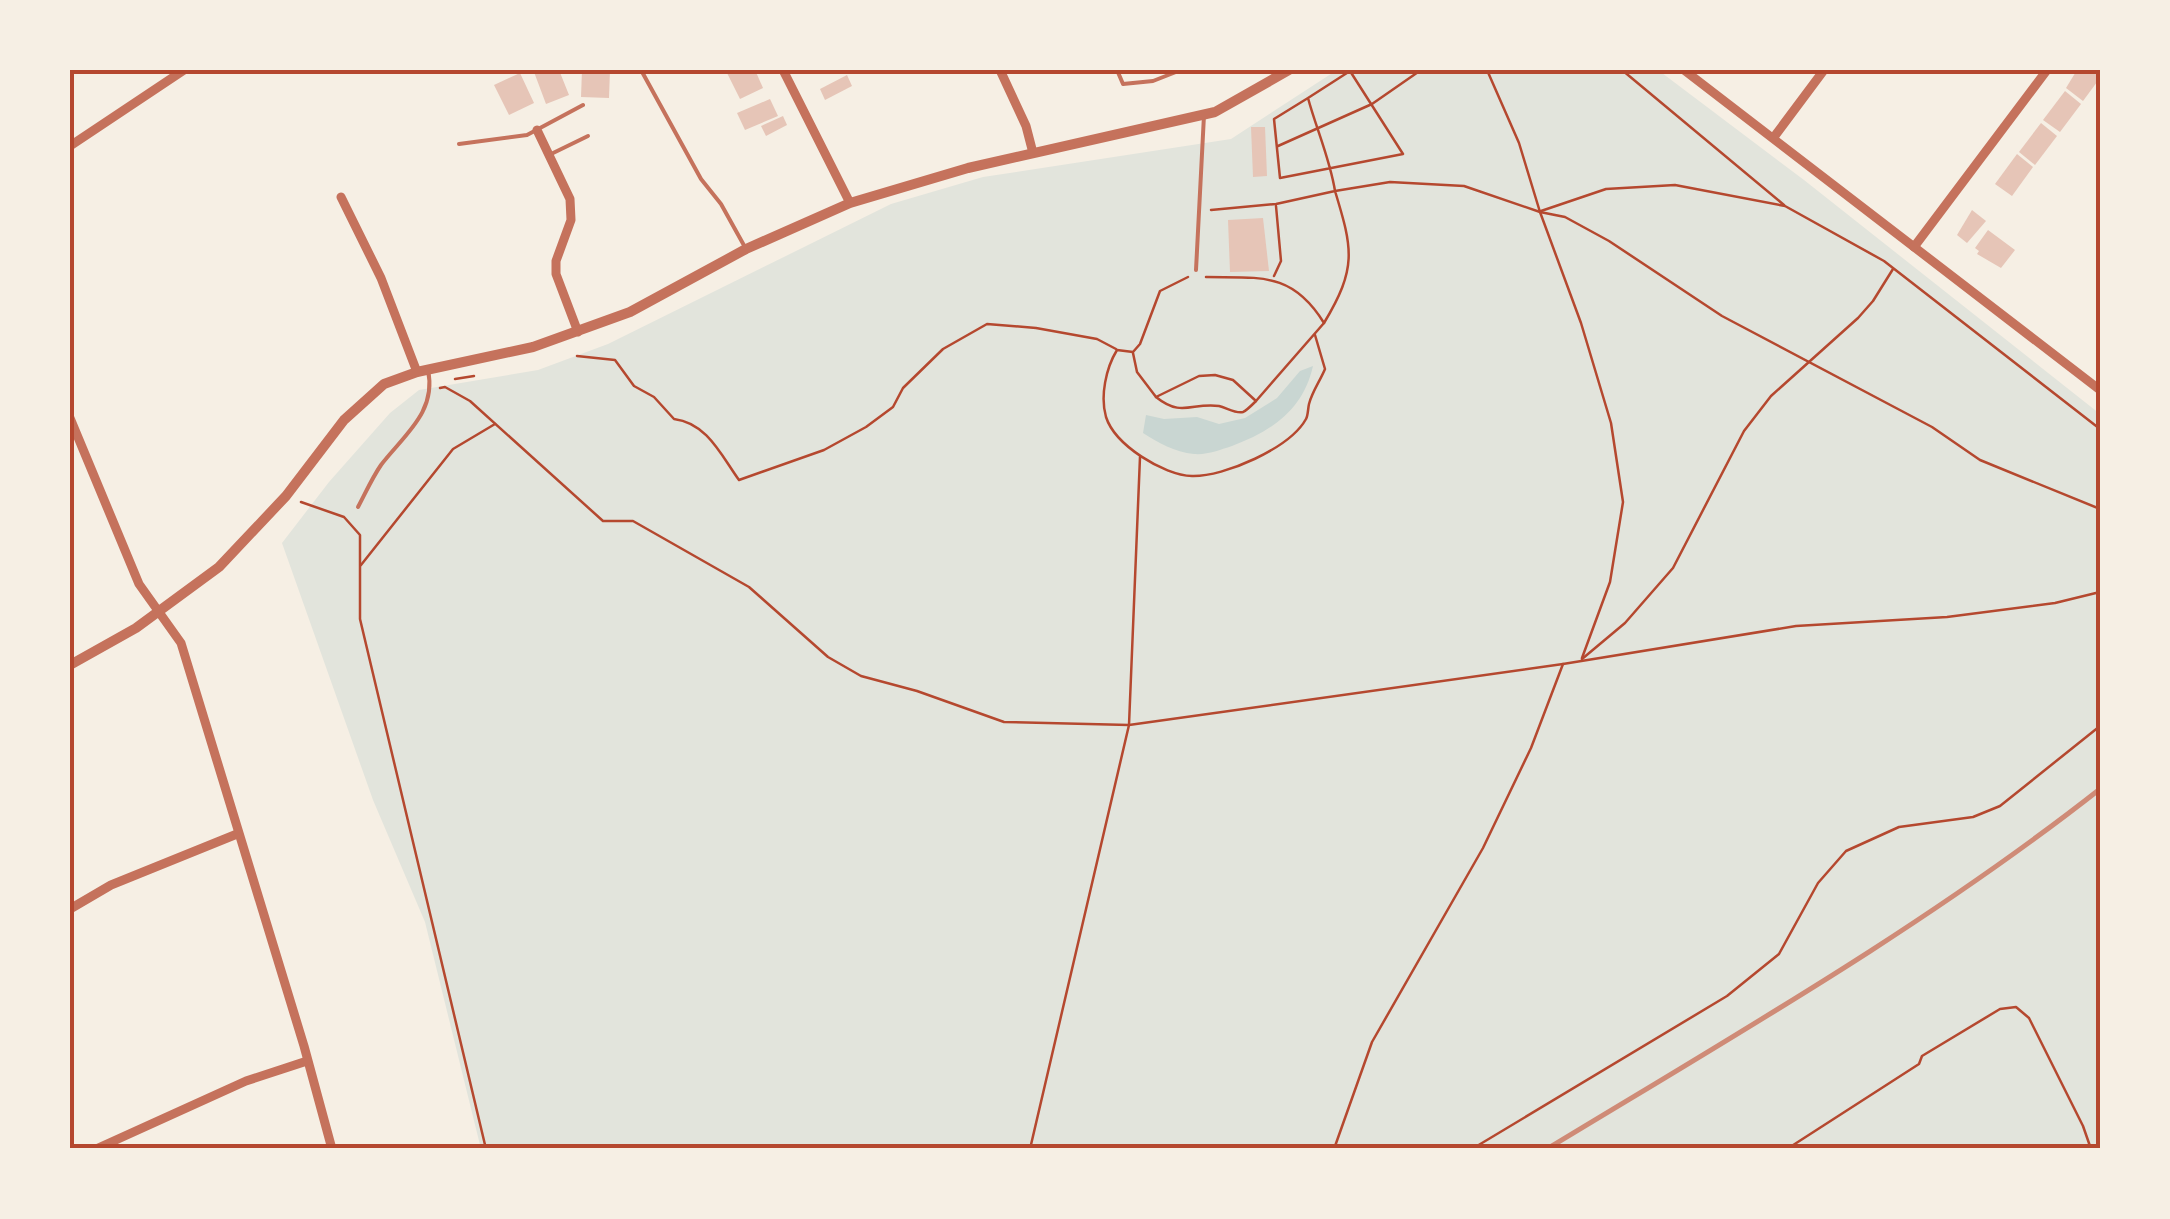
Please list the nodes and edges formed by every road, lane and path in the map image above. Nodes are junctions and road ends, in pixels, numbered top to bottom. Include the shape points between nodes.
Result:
1 (184, 70) edge
2 (641, 70) edge
3 (783, 70) edge
4 (1000, 70) edge
5 (1117, 70) edge
6 (1181, 70) edge
7 (1289, 70) edge
8 (1421, 70) edge
9 (1487, 70) edge
10 (1622, 70) edge
11 (1684, 70) edge
12 (1824, 70) edge
13 (2047, 70) edge
14 (1308, 98) junction
15 (1372, 104) junction
16 (583, 105) dead end
17 (1204, 115) junction
18 (1316, 128) junction
19 (537, 130) junction
20 (588, 136) dead end
21 (1774, 136) junction
22 (458, 144) dead end
23 (70, 146) edge
24 (1276, 147) junction
25 (1033, 153) junction
26 (549, 155) junction
27 (1329, 169) junction
28 (1334, 190) junction
29 (341, 197) dead end
30 (850, 203) junction
31 (1276, 204) junction
32 (1785, 206) junction
33 (1199, 210) junction
34 (1540, 212) junction
35 (1914, 247) junction
36 (746, 249) junction
37 (1893, 269) junction
38 (1196, 270) junction
39 (1273, 278) junction
40 (1324, 323) junction
41 (578, 332) junction
42 (1315, 336) junction
43 (1117, 350) junction
44 (1133, 352) junction
45 (577, 356) dead end
46 (1812, 362) junction
47 (423, 371) junction
48 (2100, 390) edge
49 (429, 391) junction
50 (1156, 396) junction
51 (1256, 402) junction
52 (70, 418) edge
53 (496, 424) junction
54 (2100, 429) edge
55 (1140, 456) junction
56 (286, 496) junction
57 (358, 507) dead end
58 (2100, 510) edge
59 (361, 566) junction
60 (2100, 592) edge
61 (159, 610) junction
62 (1581, 660) junction
63 (70, 664) edge
64 (1563, 664) junction
65 (1129, 725) junction
66 (2100, 726) edge
67 (237, 834) junction
68 (70, 908) edge
69 (307, 1061) junction
70 (96, 1149) edge
71 (332, 1149) edge
72 (486, 1149) edge
73 (1030, 1149) edge
74 (1334, 1149) edge
75 (1472, 1149) edge
76 (1787, 1149) edge
77 (2091, 1149) edge

1 - 23 street
2 - 36 lane
3 - 30 street
4 - 25 street
5 - 6 lane via 1123,84
7 - 17 street
8 - 15 path
9 - 34 path
10 - 32 path
11 - 21 street
12 - 21 street
13 - 35 street
14 - 15 path via 1350,70
14 - 18 path
14 - 24 path via 1274,119
15 - 18 path
15 - 27 path via 1404,154
16 - 19 lane
17 - 25 street
17 - 33 lane
18 - 24 path
18 - 27 path
19 - 22 lane
19 - 26 street
20 - 26 lane
21 - 35 street
24 - 27 path via 1280,178
25 - 30 street
26 - 41 street via 572,210 556,274
27 - 28 path
28 - 31 path
28 - 34 path via 1390,182 1464,186
28 - 40 path via 1350,261 1342,294
29 - 47 street
30 - 36 street
31 - 33 path
31 - 39 path via 1281,261
32 - 34 path via 1676,185 1606,189
32 - 37 path
33 - 38 lane
34 - 46 path via 1565,217 1722,316
34 - 62 path via 1610,423 1623,502 1610,582
35 - 48 street
36 - 41 street via 630,312
37 - 46 path via 1873,302
37 - 54 path
38 - 39 path via 1206,277
38 - 44 path via 1160,291
39 - 40 path via 1314,307
40 - 42 path
41 - 47 street
42 - 51 path
42 - 55 path via 1325,369 1307,418 1280,446 1249,462 1193,476
43 - 44 path
43 - 45 path via 1097,339 987,324 944,350 866,427 824,450 739,480 707,434 674,419 615,360
43 - 55 path via 1106,368 1106,416
44 - 50 path via 1137,372
46 - 58 path via 1980,460
46 - 62 path via 1771,396 1744,431 1673,568 1625,624
47 - 49 lane
47 - 56 street via 384,384 344,420
49 - 53 path via 445,387
49 - 57 lane via 420,421 380,466
50 - 51 path via 1184,410 1222,406 1238,412
50 - 51 path via 1215,375 1233,380
52 - 61 street via 139,584
53 - 59 path via 454,448
53 - 65 path via 603,521 633,521 749,587 828,657 861,676 1004,722
55 - 65 path
56 - 59 path via 344,517 360,535
56 - 61 street via 218,567
59 - 72 path via 360,619
60 - 62 path via 2055,604 1796,626
61 - 63 street
61 - 67 street via 181,643
62 - 64 path
64 - 65 path
64 - 74 path via 1483,848 1372,1042
65 - 73 path
66 - 75 path via 2000,806 1973,817 1899,827 1846,851 1818,883 1779,954 1728,996
67 - 68 street
67 - 69 street
69 - 70 street via 246,1081
69 - 71 street
76 - 77 path via 1922,1056 2000,1009 2016,1007 2028,1018

